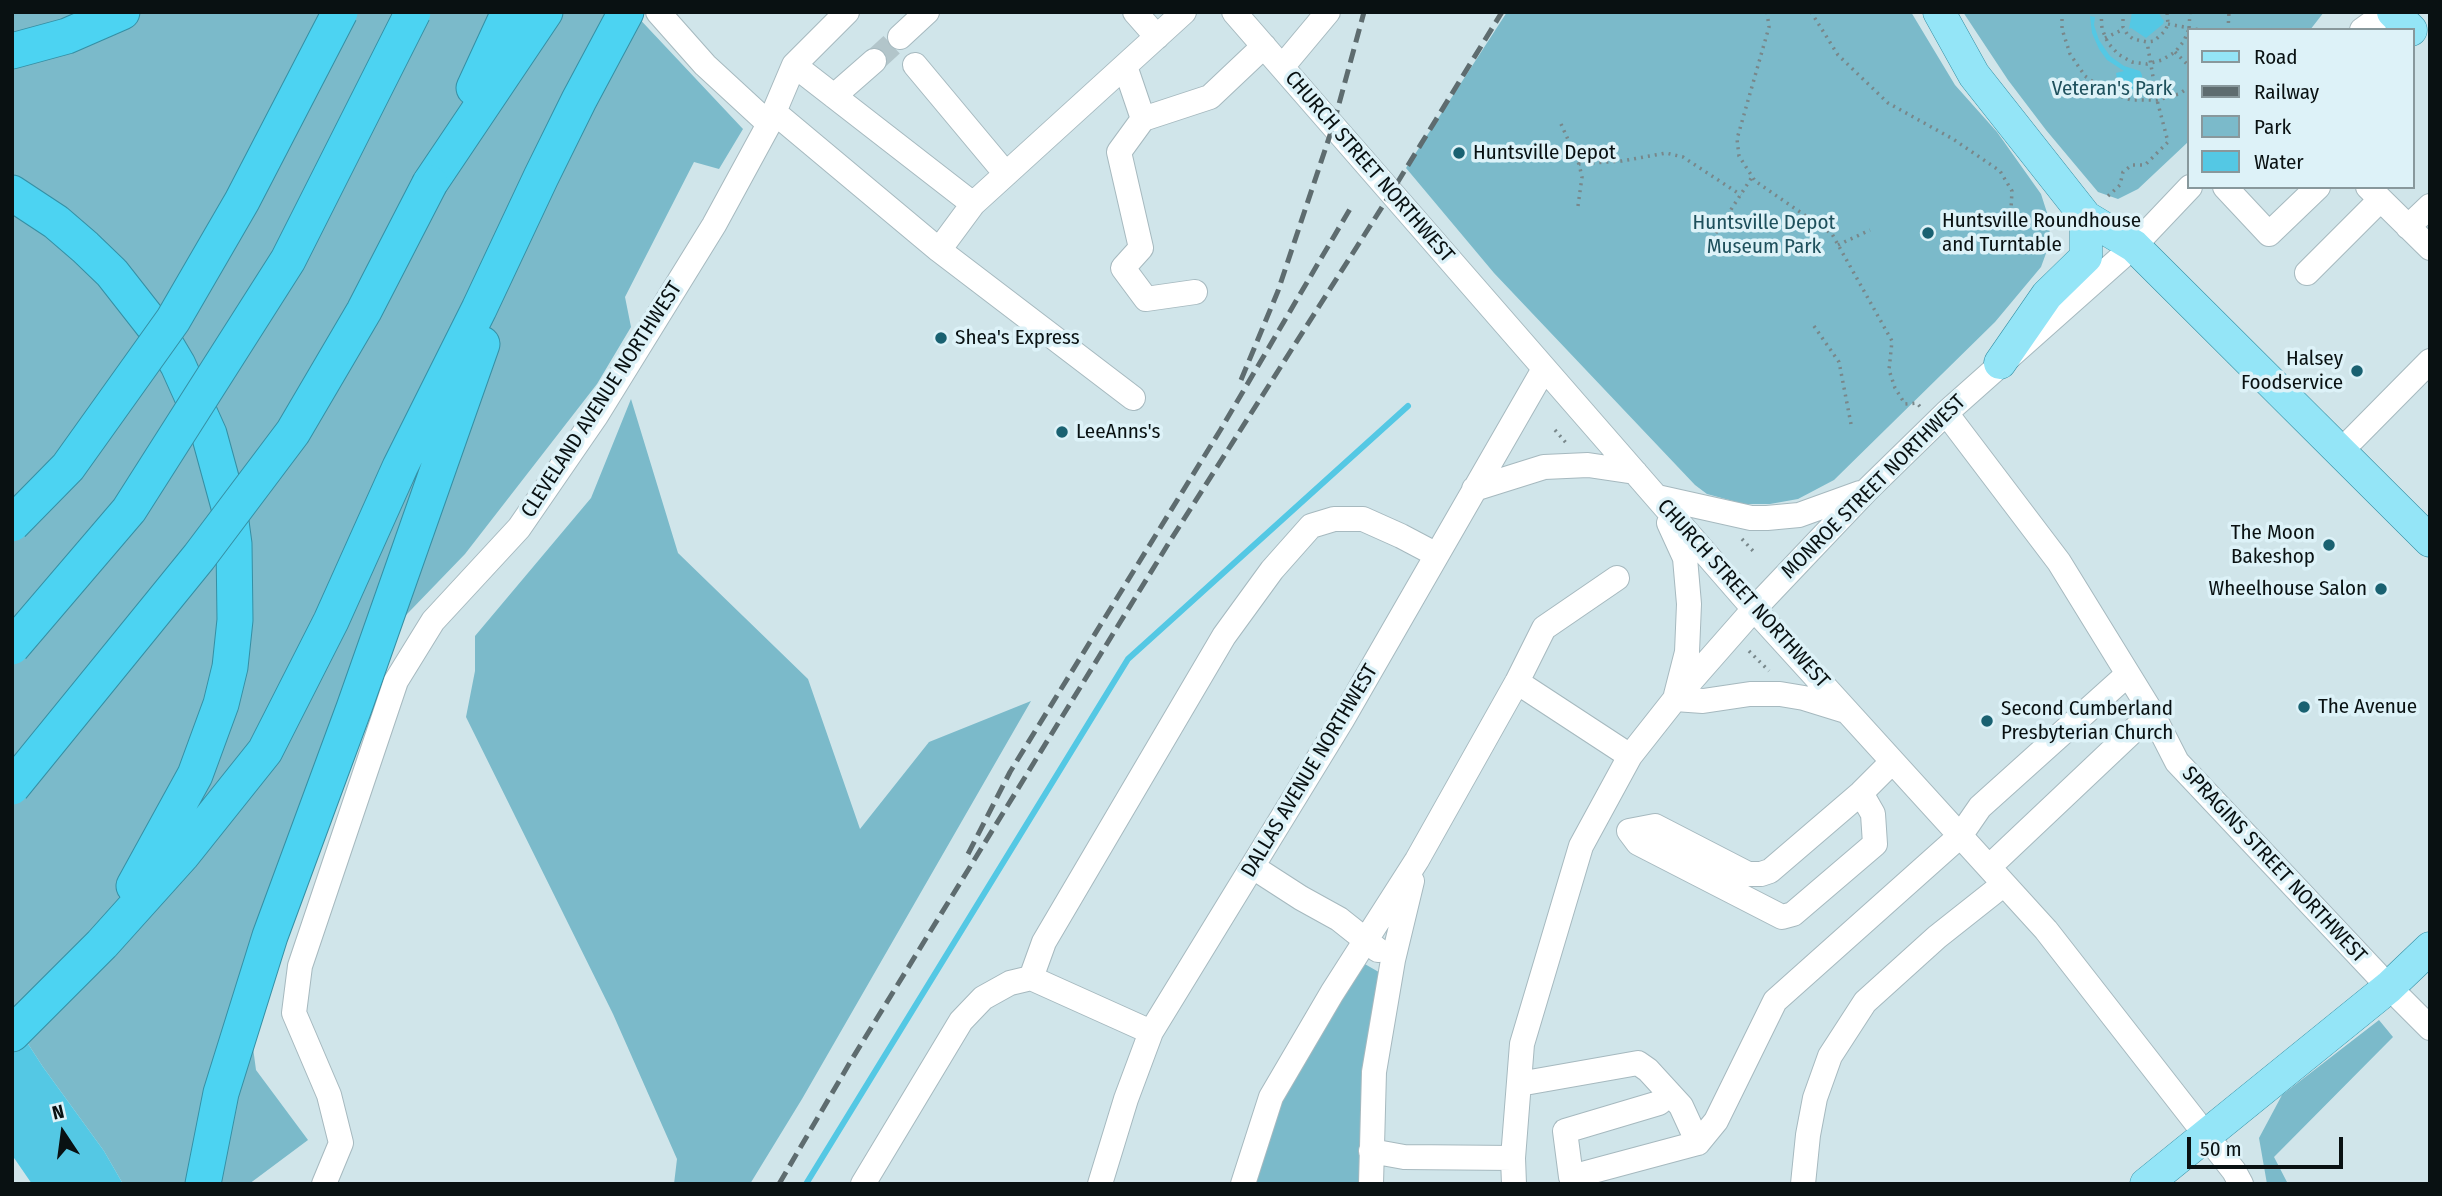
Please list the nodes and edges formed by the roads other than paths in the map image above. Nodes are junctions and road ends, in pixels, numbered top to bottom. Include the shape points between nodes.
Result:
1 (122, 12) edge
2 (340, 12) edge
3 (413, 12) edge
4 (509, 12) edge
5 (545, 12) edge
6 (626, 12) edge
7 (658, 12) edge
8 (847, 12) edge
9 (927, 12) edge
10 (1135, 12) edge
11 (1184, 12) edge
12 (1234, 12) edge
13 (1328, 12) edge
14 (1939, 12) edge
15 (2387, 12) edge
16 (2393, 12) edge
17 (2365, 28) edge
18 (2410, 28) edge
19 (2414, 32) edge
20 (900, 37) tunnel mouth
21 (1157, 37) junction
22 (1264, 47) junction
23 (2430, 48) edge
24 (12, 51) edge
25 (874, 61) tunnel mouth
26 (794, 65) junction
27 (915, 65) dead end
28 (1125, 66) junction
29 (1282, 67) junction
30 (834, 96) junction
31 (771, 118) junction
32 (1143, 119) junction
33 (1006, 174) junction
34 (541, 177) junction
35 (430, 183) junction
36 (2188, 189) edge
37 (2227, 189) edge
38 (2316, 189) edge
39 (12, 193) edge
40 (2374, 193) edge
41 (973, 204) junction
42 (2430, 206) edge
43 (2097, 207) junction
44 (2408, 227) junction
45 (2134, 246) junction
46 (2430, 248) edge
47 (939, 250) junction
48 (2307, 273) dead end
49 (1195, 292) dead end
50 (2430, 362) edge
51 (2000, 363) junction
52 (1545, 369) junction
53 (1133, 398) dead end
54 (1945, 413) junction
55 (2341, 451) junction
56 (1635, 472) junction
57 (1474, 489) junction
58 (1866, 491) junction
59 (1657, 497) junction
60 (12, 524) edge
61 (2430, 541) edge
62 (1437, 555) junction
63 (1617, 578) dead end
64 (1754, 609) junction
65 (12, 647) edge
66 (2128, 674) junction
67 (1517, 682) junction
68 (1675, 699) junction
69 (1847, 712) junction
70 (2152, 713) junction
71 (1630, 756) junction
72 (1892, 762) junction
73 (12, 787) edge
74 (1861, 793) junction
75 (1598, 814) junction
76 (1629, 831) junction
77 (1960, 836) junction
78 (1417, 860) junction
79 (1253, 867) junction
80 (1770, 871) junction
81 (1996, 876) junction
82 (1752, 902) junction
83 (1366, 942) junction
84 (102, 944) junction
85 (2430, 948) edge
86 (1393, 960) junction
87 (1031, 978) junction
88 (2389, 988) junction
89 (2430, 1028) edge
90 (1151, 1032) junction
91 (12, 1034) edge
92 (1519, 1084) junction
93 (1670, 1094) junction
94 (2206, 1135) junction
95 (1698, 1143) junction
96 (1371, 1151) junction
97 (1513, 1158) junction
98 (203, 1184) edge
99 (324, 1184) edge
100 (863, 1184) edge
101 (1100, 1184) edge
102 (1243, 1184) edge
103 (1371, 1184) edge
104 (1514, 1184) edge
105 (1803, 1184) edge
106 (2146, 1184) edge
107 (2241, 1184) edge

1 - 24 highway via 67,36
2 - 60 highway, bridge via 242,201 173,320 68,467
3 - 65 highway, bridge via 288,260 129,510
4 - 35 highway
5 - 35 highway
6 - 34 highway
7 - 31 street via 705,65
8 - 26 street, CLEVELAND AVENUE NORTHWEST
9 - 20 street
10 - 21 street
11 - 21 street
12 - 22 street, CHURCH STREET NORTHWEST
13 - 29 street
14 - 43 main road via 1974,75
15 - 17 street
16 - 18 main road
19 - 23 main road
21 - 28 street
22 - 29 street, CHURCH STREET NORTHWEST
22 - 32 street via 1210,97
25 - 30 street
26 - 30 street
26 - 31 street, CLEVELAND AVENUE NORTHWEST
27 - 33 street
28 - 32 street
28 - 33 street
29 - 52 street, CHURCH STREET NORTHWEST
30 - 41 street
31 - 47 street
31 - 99 street, CLEVELAND AVENUE NORTHWEST via 714,225 596,416 519,528 433,621 396,681 300,966 294,1013 329,1095 341,1143
32 - 49 street via 1119,152 1141,248 1123,268 1146,299
33 - 41 street
34 - 84 highway via 265,751
34 - 98 highway via 271,936 221,1093
35 - 73 highway, bridge via 364,312 293,432 199,557
36 - 45 street, MONROE STREET NORTHWEST
37 - 38 street via 2269,234
39 - 84 highway, bridge via 85,247 112,273 159,333 209,434 234,544 236,607 221,704 179,808
40 - 44 street
40 - 48 street
41 - 47 street
42 - 44 street
43 - 45 main road
43 - 51 main road via 2086,257 2048,295
44 - 46 street
45 - 51 street, MONROE STREET NORTHWEST
45 - 55 main road
47 - 53 street
50 - 55 street
51 - 54 street, MONROE STREET NORTHWEST
52 - 56 street, CHURCH STREET NORTHWEST
52 - 57 street, DALLAS AVENUE NORTHWEST
54 - 58 street, MONROE STREET NORTHWEST
54 - 66 street, SPRAGINS STREET NORTHWEST via 2059,562
55 - 61 main road
56 - 57 street via 1588,465 1544,467
56 - 59 street, CHURCH STREET NORTHWEST
57 - 62 street, DALLAS AVENUE NORTHWEST
58 - 59 street via 1799,514 1767,519
58 - 64 street, MONROE STREET NORTHWEST
59 - 64 street, CHURCH STREET NORTHWEST
59 - 68 street via 1685,558 1687,652
62 - 79 street, DALLAS AVENUE NORTHWEST
62 - 87 street via 1363,519 1334,519 1311,526 1224,636 1044,942
63 - 67 street via 1544,628
64 - 68 street, MONROE STREET NORTHWEST
64 - 69 street, CHURCH STREET NORTHWEST
66 - 70 street, SPRAGINS STREET NORTHWEST
66 - 77 street via 1980,807
67 - 71 street
67 - 78 street
68 - 69 street via 1780,694
68 - 71 street, MONROE STREET NORTHWEST
69 - 72 street, CHURCH STREET NORTHWEST
70 - 81 street
70 - 88 street, SPRAGINS STREET NORTHWEST via 2176,762
71 - 75 street, MONROE STREET NORTHWEST
72 - 74 street
72 - 77 street, CHURCH STREET NORTHWEST
74 - 80 street
74 - 82 street via 1873,814 1875,844 1793,914 1782,917
75 - 76 street
75 - 92 street, MONROE STREET NORTHWEST via 1581,846 1525,1030
76 - 80 street via 1655,826 1748,874
76 - 82 street via 1638,843
77 - 81 street, CHURCH STREET NORTHWEST
77 - 95 street via 1775,1001 1716,1121
78 - 83 street
78 - 86 street
79 - 83 street via 1339,919
79 - 90 street, DALLAS AVENUE NORTHWEST
80 - 82 street
81 - 94 street, CHURCH STREET NORTHWEST via 2046,930
81 - 105 street via 1865,1002 1830,1056 1815,1098
83 - 86 street
83 - 102 street via 1271,1097
84 - 91 highway
85 - 88 main road
86 - 96 street via 1374,1072
87 - 90 street
87 - 100 street via 983,998 961,1021
88 - 89 street, SPRAGINS STREET NORTHWEST
88 - 94 main road
90 - 101 street, DALLAS AVENUE NORTHWEST
92 - 93 street via 1638,1063
92 - 97 street, MONROE STREET NORTHWEST
93 - 95 street via 1681,1106
93 - 95 street via 1659,1103 1565,1131 1571,1177
94 - 106 main road
94 - 107 street, CHURCH STREET NORTHWEST
96 - 97 street via 1404,1157
96 - 103 street
97 - 104 street, MONROE STREET NORTHWEST

